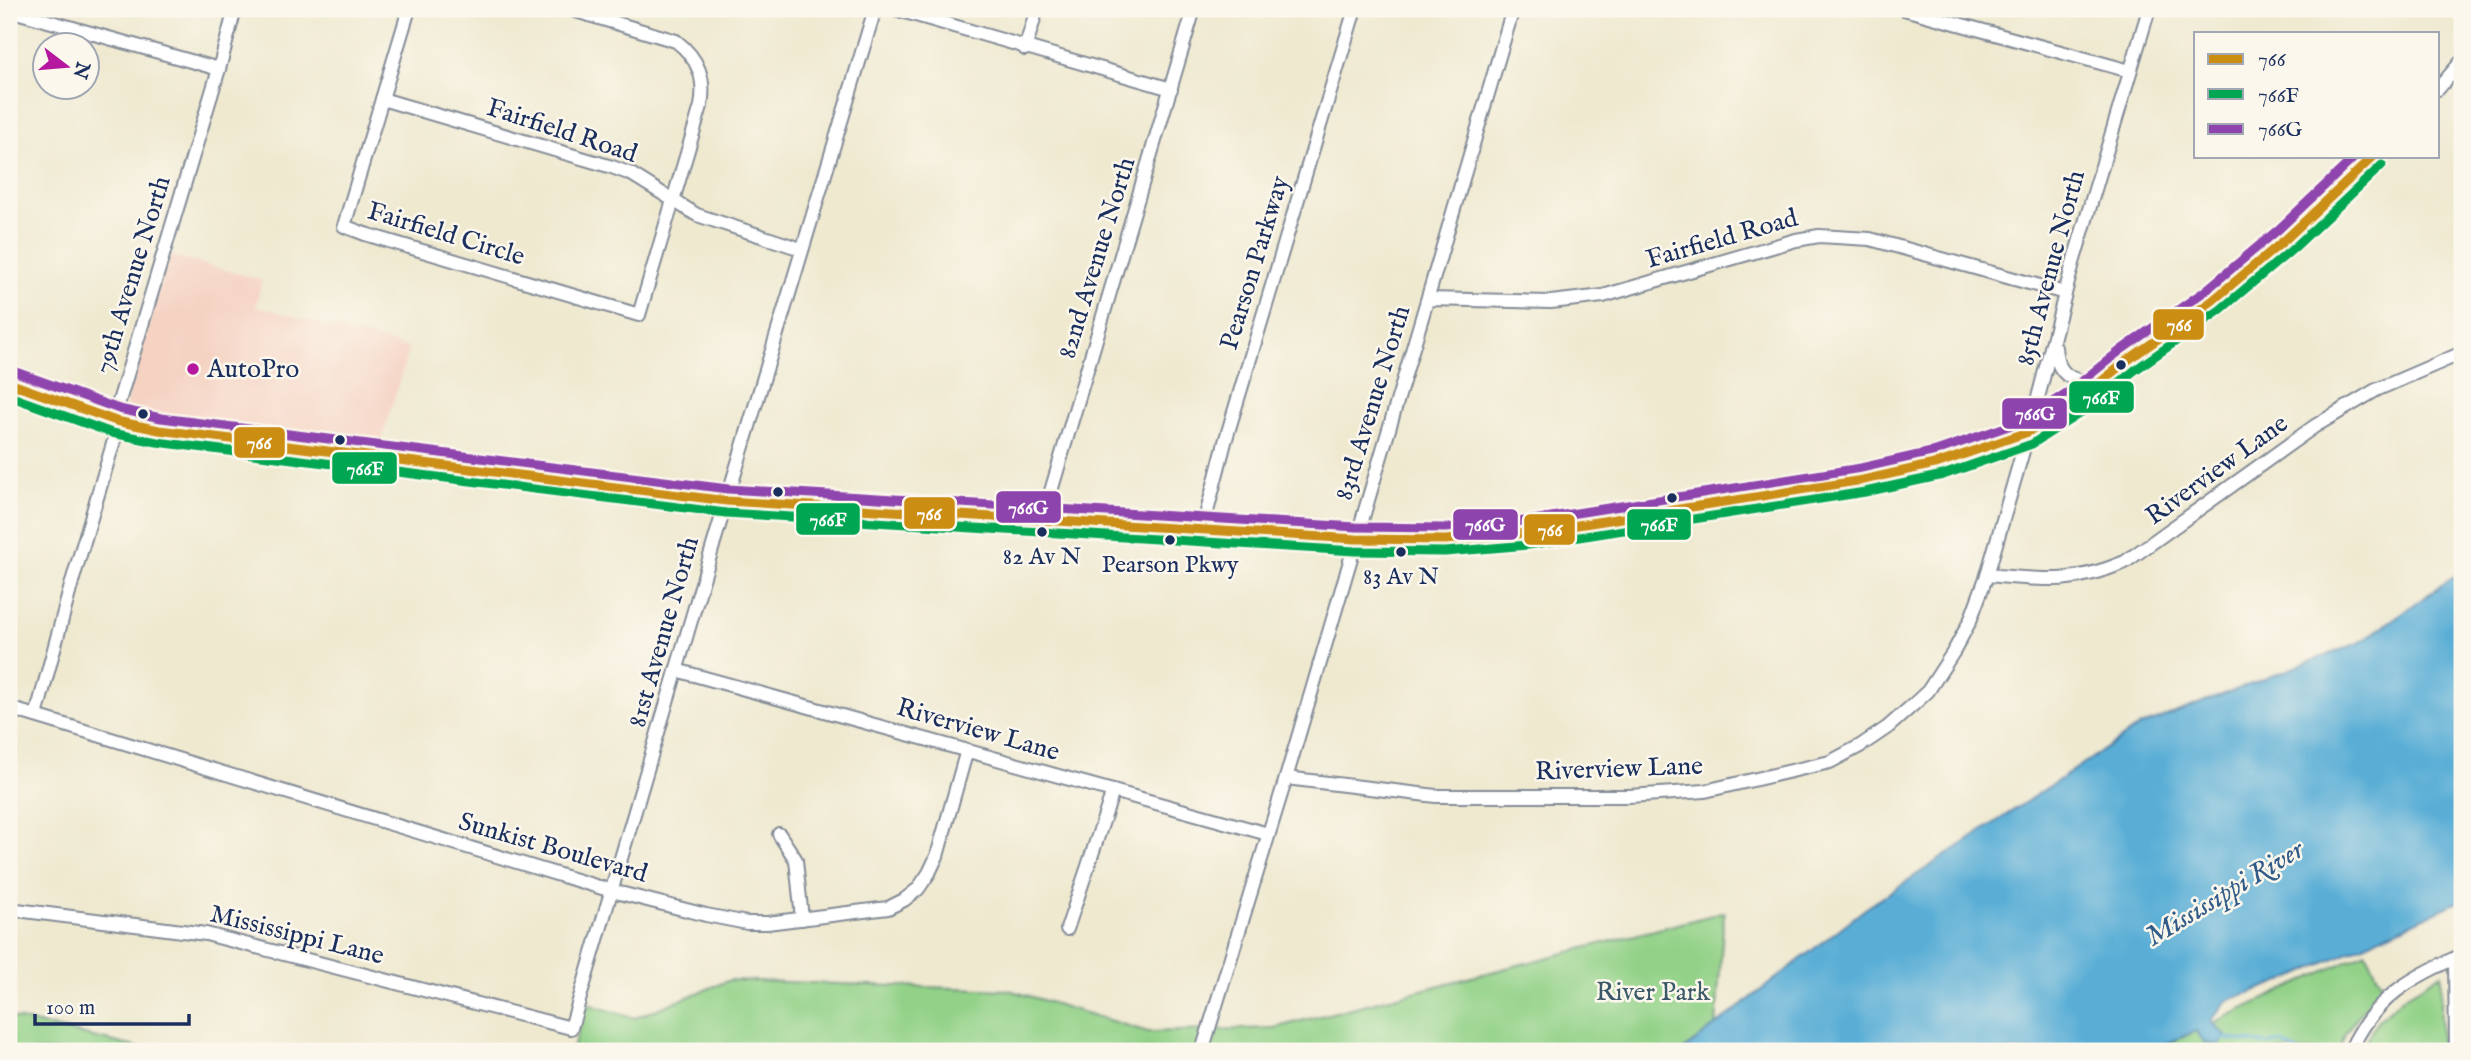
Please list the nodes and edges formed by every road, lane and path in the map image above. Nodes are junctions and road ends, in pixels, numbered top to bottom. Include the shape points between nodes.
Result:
1 (235, 9) edge
2 (409, 9) edge
3 (569, 9) edge
4 (874, 9) edge
5 (895, 9) edge
6 (1037, 9) edge
7 (1195, 9) edge
8 (1355, 9) edge
9 (1513, 9) edge
10 (1904, 9) edge
11 (2149, 9) edge
12 (9, 10) edge
13 (1025, 48) junction
14 (2461, 64) edge
15 (219, 69) junction
16 (2130, 71) junction
17 (2440, 87) edge
18 (1171, 89) junction
19 (382, 99) junction
20 (2372, 158) edge
21 (672, 201) junction
22 (801, 249) junction
23 (2065, 293) junction
24 (1428, 299) junction
25 (2054, 340) junction
26 (2462, 354) edge
27 (2108, 375) junction
28 (9, 383) edge
29 (116, 421) junction
30 (2028, 432) junction
31 (727, 501) junction
32 (1045, 521) junction
33 (1202, 531) junction
34 (1356, 539) junction
35 (1987, 575) junction
36 (676, 670) junction
37 (1928, 691) joint
38 (9, 708) edge
39 (36, 716) junction
40 (967, 750) junction
41 (1286, 778) junction
42 (1113, 791) junction
43 (779, 834) dead end
44 (1268, 834) junction
45 (612, 891) junction
46 (9, 909) edge
47 (802, 919) junction
48 (1067, 929) dead end
49 (2459, 956) edge
50 (571, 1028) joint
51 (1202, 1051) edge
52 (2350, 1051) edge
53 (2456, 1051) edge

1 - 15 street, 79th Avenue North
2 - 19 street, Fairfield Circle
3 - 21 street via 676,41 697,63 704,92
4 - 22 street, 81st Avenue North
5 - 13 street
6 - 13 street
7 - 18 street, 82nd Avenue North
8 - 33 street, Pearson Parkway
9 - 24 street, 83rd Avenue North
10 - 16 street
11 - 16 street, 85th Avenue North
12 - 15 street
13 - 18 street
14 - 17 street
15 - 29 street, 79th Avenue North
16 - 23 street, 85th Avenue North
18 - 32 street, 82nd Avenue North
19 - 21 street, Fairfield Road via 612,167
19 - 21 street, Fairfield Circle via 344,226 365,234 639,315
20 - 27 street via 2237,281
21 - 22 street, Fairfield Road via 706,219
22 - 31 street, 81st Avenue North
23 - 24 street, Fairfield Road via 1870,239 1819,236 1603,296 1551,302
23 - 25 street, 85th Avenue North
24 - 34 street, 83rd Avenue North
25 - 27 street via 2056,361 2069,377 2084,382
25 - 30 street, 85th Avenue North
26 - 35 street, Riverview Lane via 2376,390 2315,426 2125,562 2074,579
27 - 30 street
28 - 29 street
29 - 31 street via 203,436
29 - 39 street, 79th Avenue North
30 - 34 street via 1961,457 1895,474 1620,519 1469,538
30 - 35 street, 85th Avenue North
31 - 32 street
31 - 36 street, 81st Avenue North
32 - 33 street
33 - 34 street
34 - 41 street, 83rd Avenue North
35 - 37 street, 85th Avenue North via 1970,621
36 - 40 street, Riverview Lane
36 - 45 street, 81st Avenue North
37 - 41 street, Riverview Lane via 1888,727 1830,762 1705,791 1629,796 1436,796
38 - 39 street, Sunkist Boulevard
39 - 45 street, Sunkist Boulevard
40 - 42 street, Riverview Lane
40 - 47 street, Sunkist Boulevard via 937,856 911,904
41 - 44 street, 83rd Avenue North
42 - 44 street, Riverview Lane
42 - 48 street
43 - 47 street via 796,860
44 - 51 street, 83rd Avenue North
45 - 47 street, Sunkist Boulevard via 727,920 767,923
45 - 50 street, 81st Avenue North
46 - 50 street, Mississippi Lane via 206,934
49 - 52 street via 2392,992 2370,1016
49 - 53 street

